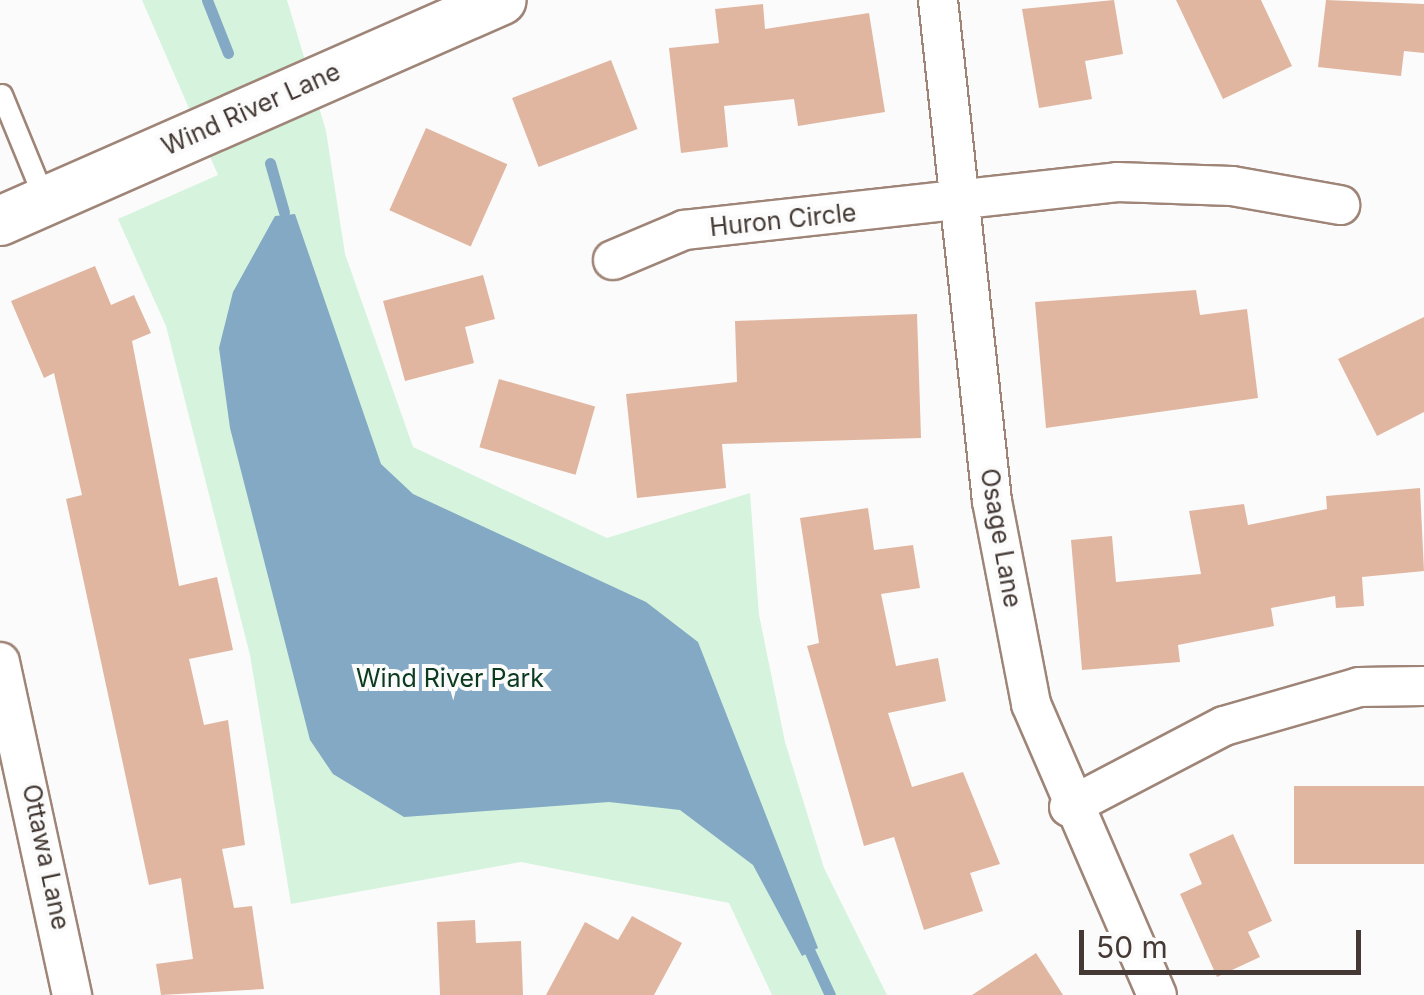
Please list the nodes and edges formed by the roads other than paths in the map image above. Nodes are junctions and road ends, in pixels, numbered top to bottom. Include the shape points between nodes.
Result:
1 (502, 0) edge
2 (938, 0) edge
3 (2, 94) edge
4 (45, 200) junction
5 (960, 201) junction
6 (1340, 205) dead end
7 (0, 221) edge
8 (613, 260) dead end
9 (0, 662) edge
10 (1424, 686) edge
11 (1069, 806) junction
12 (72, 995) edge
13 (1157, 995) edge

1 - 4 street, Wind River Lane
2 - 5 street, Osage Lane
3 - 4 lane
4 - 7 street, Wind River Lane
5 - 6 street, Huron Circle via 1117,182 1232,186
5 - 8 street, Huron Circle via 684,230
5 - 11 street, Osage Lane via 992,501 1031,704
9 - 12 street, Ottawa Lane
10 - 11 street via 1358,687 1224,726
11 - 13 street, Osage Lane

